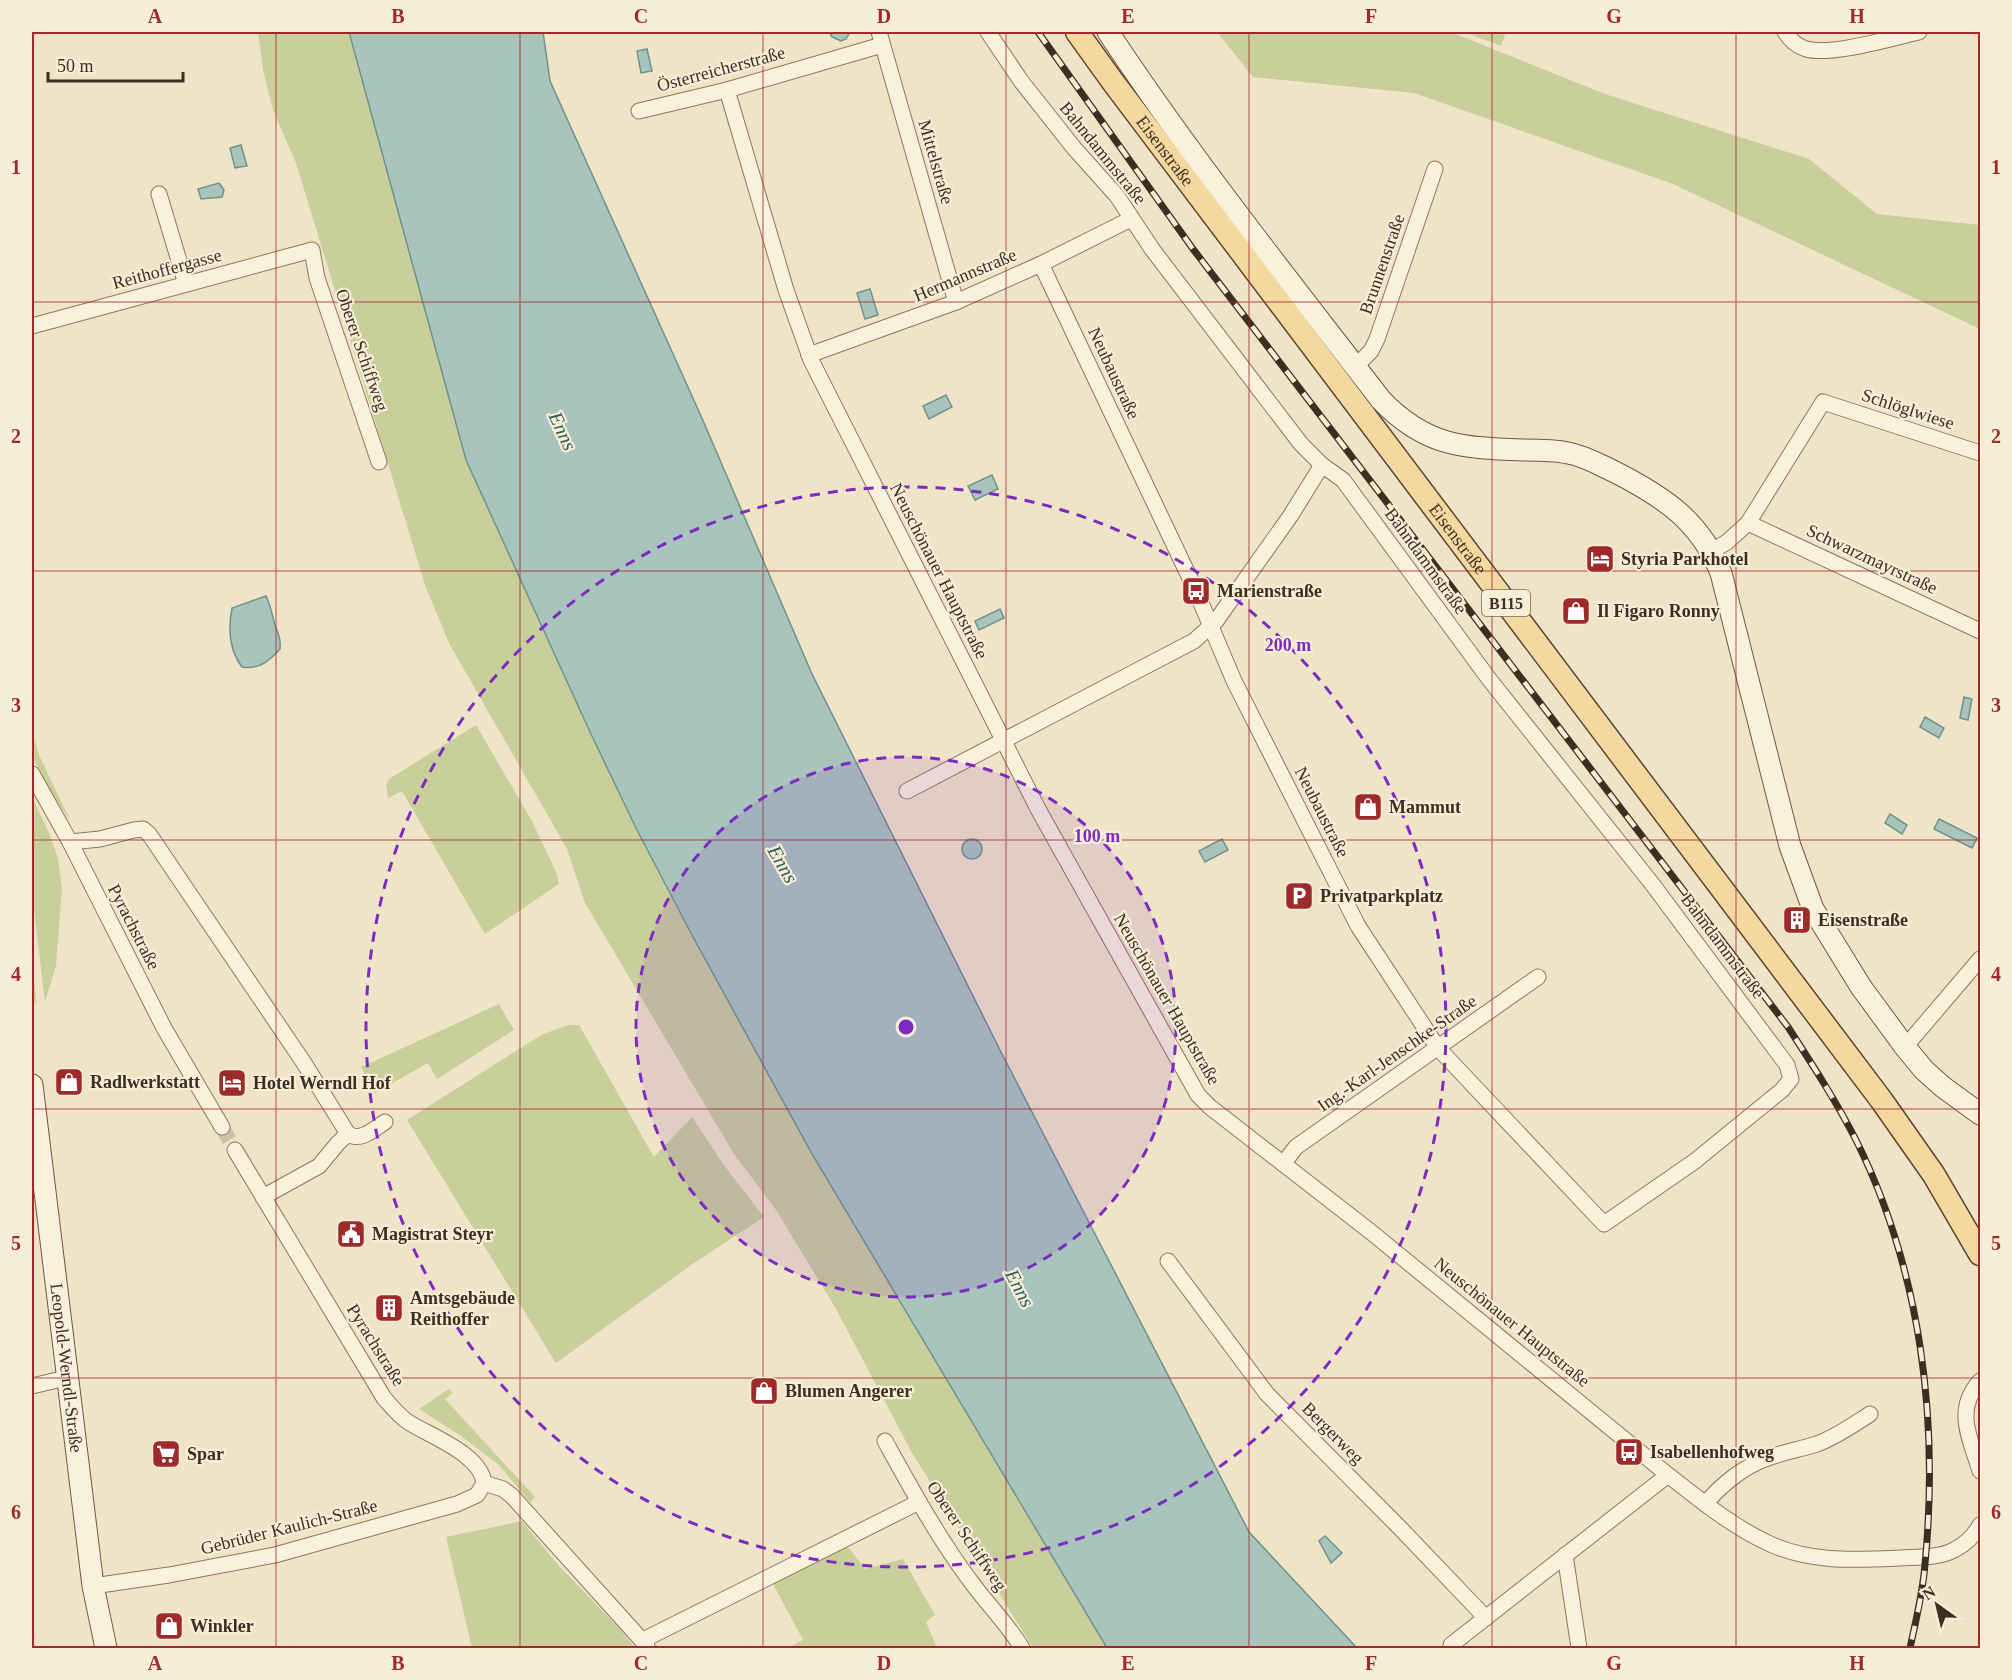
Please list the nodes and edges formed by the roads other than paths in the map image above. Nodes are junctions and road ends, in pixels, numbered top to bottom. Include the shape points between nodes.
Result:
1 (988, 32) edge
2 (1077, 32) edge
3 (1108, 32) edge
4 (1785, 32) edge
5 (1918, 32) edge
6 (880, 38) edge
7 (727, 90) junction
8 (639, 111) dead end
9 (1436, 169) dead end
10 (159, 194) dead end
11 (1131, 219) junction
12 (312, 250) joint
13 (1041, 264) junction
14 (186, 284) junction
15 (956, 302) junction
16 (32, 326) edge
17 (809, 355) junction
18 (1356, 366) junction
19 (1980, 453) edge
20 (379, 462) dead end
21 (1322, 465) junction
22 (1748, 523) junction
23 (1712, 551) junction
24 (1210, 627) junction
25 (1980, 631) edge
26 (1004, 740) junction
27 (32, 774) edge
28 (907, 791) dead end
29 (70, 842) junction
30 (1980, 958) edge
31 (1538, 976) dead end
32 (1905, 1047) junction
33 (1438, 1048) junction
34 (32, 1085) edge
35 (1980, 1114) edge
36 (386, 1122) dead end
37 (222, 1128) tunnel mouth
38 (348, 1134) junction
39 (235, 1150) tunnel mouth
40 (1695, 1161) joint
41 (1283, 1164) junction
42 (263, 1197) junction
43 (1980, 1254) edge
44 (1168, 1261) dead end
45 (66, 1378) junction
46 (1980, 1381) edge
47 (32, 1386) edge
48 (1870, 1414) dead end
49 (885, 1442) dead end
50 (1980, 1471) edge
51 (1668, 1475) junction
52 (484, 1482) junction
53 (919, 1502) junction
54 (1706, 1504) junction
55 (1980, 1525) edge
56 (1565, 1555) junction
57 (93, 1586) junction
58 (1486, 1618) junction
59 (646, 1644) edge
60 (1451, 1645) dead end
61 (102, 1648) edge
62 (1022, 1648) edge
63 (1579, 1648) edge

1 - 11 street, Bahndammstraße via 1021,81 1117,196
2 - 43 main road, Eisenstraße / B115 via 1882,1101 1934,1175
3 - 18 street, Eisenstraße
4 - 5 street via 1808,50 1845,48
6 - 7 street, Österreicherstraße
6 - 15 street, Mittelstraße
7 - 8 street, Österreicherstraße
7 - 17 street, Neuschönauer Hauptstraße
9 - 18 street, Brunnenstraße via 1377,339
10 - 14 street
11 - 13 street, Hermannstraße
11 - 21 street, Bahndammstraße via 1301,444
12 - 14 street, Reithoffergasse
12 - 20 street, Oberer Schiffweg via 317,278
13 - 15 street, Hermannstraße
13 - 24 street, Neubaustraße
14 - 16 street, Reithoffergasse
15 - 17 street, Hermannstraße
17 - 26 street, Neuschönauer Hauptstraße
18 - 23 street, Eisenstraße via 1381,399 1410,426 1464,447 1556,452 1585,458 1662,500 1683,516
19 - 22 street, Schlöglwiese via 1823,402
21 - 24 street
21 - 40 street, Bahndammstraße via 1342,480 1489,679 1653,885 1786,1065 1791,1079 1787,1085
22 - 23 street
22 - 25 street, Schwarzmayrstraße
23 - 32 street, Eisenstraße via 1805,891 1832,942
24 - 26 street via 1194,641
24 - 33 street, Neubaustraße via 1358,927
26 - 28 street
26 - 41 street, Neuschönauer Hauptstraße via 1048,829 1198,1095
27 - 29 street, Pyrachstraße
29 - 37 street, Pyrachstraße via 164,1028
29 - 38 street via 143,829 149,834
30 - 32 street
31 - 33 street, Ing.-Karl-Jenschke-Straße
32 - 35 street, Eisenstraße via 1943,1087
33 - 40 street, Neubaustraße via 1604,1224
33 - 41 street, Ing.-Karl-Jenschke-Straße via 1296,1147
34 - 45 street, Leopold-Werndl-Straße
36 - 38 street via 361,1137
38 - 42 street via 319,1166
39 - 42 street, Pyrachstraße
41 - 51 street, Neuschönauer Hauptstraße
42 - 52 street, Pyrachstraße via 384,1398 406,1420 474,1462
44 - 58 street, Bergerweg via 1266,1394
45 - 47 street
45 - 57 street, Leopold-Werndl-Straße
46 - 50 street via 1968,1398 1966,1422
48 - 54 street via 1819,1444 1756,1463 1724,1485
49 - 53 street, Oberer Schiffweg
51 - 54 street, Neuschönauer Hauptstraße
51 - 56 street
52 - 57 street, Gebrüder Kaulich-Straße via 477,1495 457,1504 309,1546 217,1567
52 - 59 street, Pyrachstraße via 512,1496
53 - 59 street
53 - 62 street, Oberer Schiffweg via 969,1580
54 - 55 street, Neuschönauer Hauptstraße via 1768,1544 1818,1558 1942,1554 1964,1544
56 - 58 street
56 - 63 street
57 - 61 street, Leopold-Werndl-Straße
58 - 60 street

